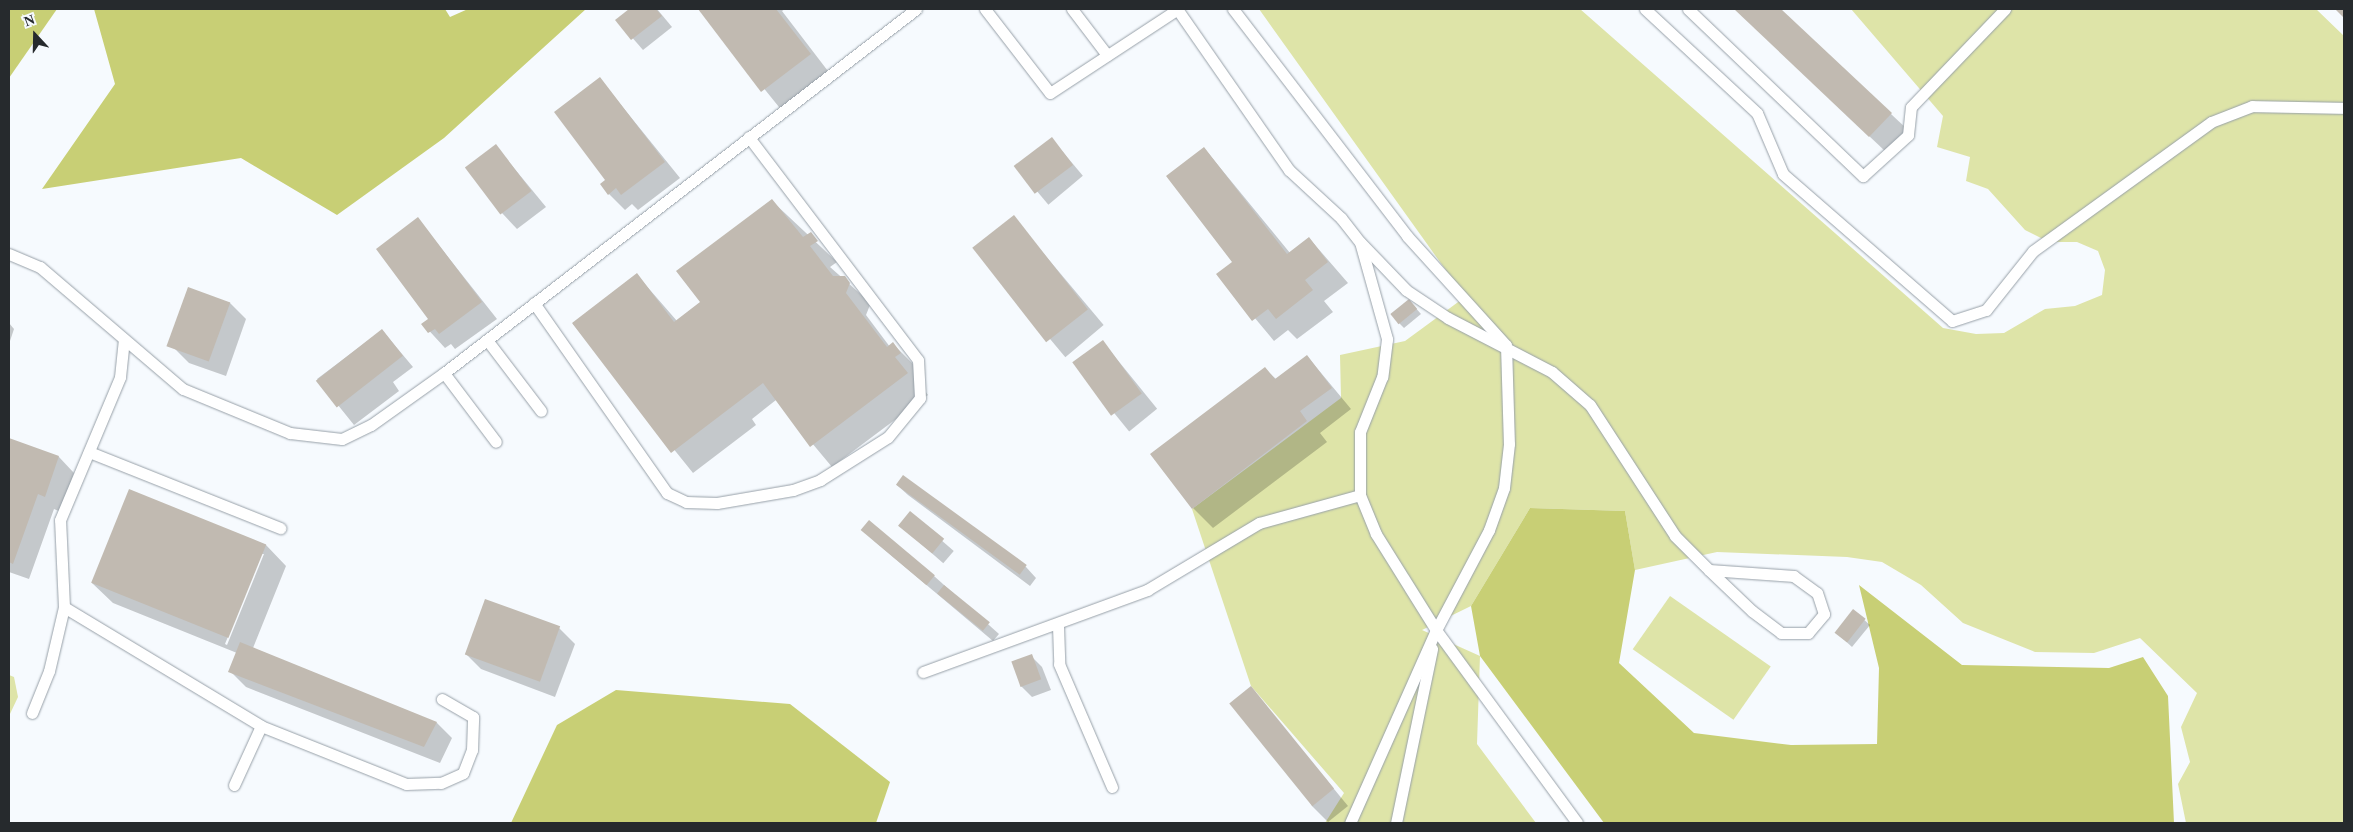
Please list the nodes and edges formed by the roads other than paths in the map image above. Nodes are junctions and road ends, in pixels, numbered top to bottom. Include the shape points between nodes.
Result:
1 (916, 9) edge
2 (985, 9) edge
3 (1072, 9) edge
4 (1178, 9) edge
5 (1233, 9) edge
6 (1645, 9) edge
7 (1688, 9) edge
8 (2005, 9) edge
9 (1108, 55) junction
10 (2344, 108) edge
11 (749, 137) junction
12 (1360, 242) junction
13 (9, 254) edge
14 (534, 303) junction
15 (487, 340) junction
16 (124, 341) junction
17 (1506, 345) junction
18 (444, 373) junction
19 (541, 411) dead end
20 (496, 442) dead end
21 (89, 452) junction
22 (1360, 495) junction
23 (280, 528) dead end
24 (1709, 570) junction
25 (64, 607) junction
26 (1058, 626) junction
27 (1436, 630) junction
28 (923, 672) dead end
29 (442, 699) dead end
30 (32, 713) dead end
31 (262, 726) junction
32 (234, 785) dead end
33 (1112, 787) dead end
34 (1350, 823) edge
35 (1396, 823) edge
36 (1577, 823) edge

1 - 11 lane
2 - 9 lane via 1050,94
3 - 9 lane
4 - 9 lane
4 - 12 lane via 1289,170 1341,218
5 - 17 lane via 1407,236
6 - 10 lane via 1757,113 1783,174 1952,321 1986,310 2033,251 2211,122 2252,106
7 - 8 lane via 1863,176 1908,135 1911,107
11 - 14 lane
11 - 14 lane via 918,360 920,398 888,437 820,480 792,490 717,503 686,502 667,493
12 - 17 lane via 1406,290 1448,318
12 - 22 lane via 1387,339 1382,377 1360,432
13 - 16 lane via 40,267
14 - 15 lane
15 - 18 lane
15 - 19 lane
16 - 18 lane via 183,389 313,438 342,439 364,428
16 - 21 lane via 120,377
17 - 24 lane via 1552,372 1590,405 1669,528
17 - 27 lane via 1509,444 1504,488 1489,530
18 - 20 lane
21 - 23 lane
21 - 25 lane via 60,520
22 - 26 lane via 1259,523 1147,590
22 - 27 lane via 1376,534
24 - 24 lane via 1781,633 1808,633 1824,614 1817,593 1794,576
25 - 30 lane via 49,671
25 - 31 lane
26 - 28 lane
26 - 33 lane via 1059,664
27 - 34 lane
27 - 35 lane
27 - 36 lane
29 - 31 lane via 473,717 472,750 462,774 441,783 406,784 352,759
31 - 32 lane

